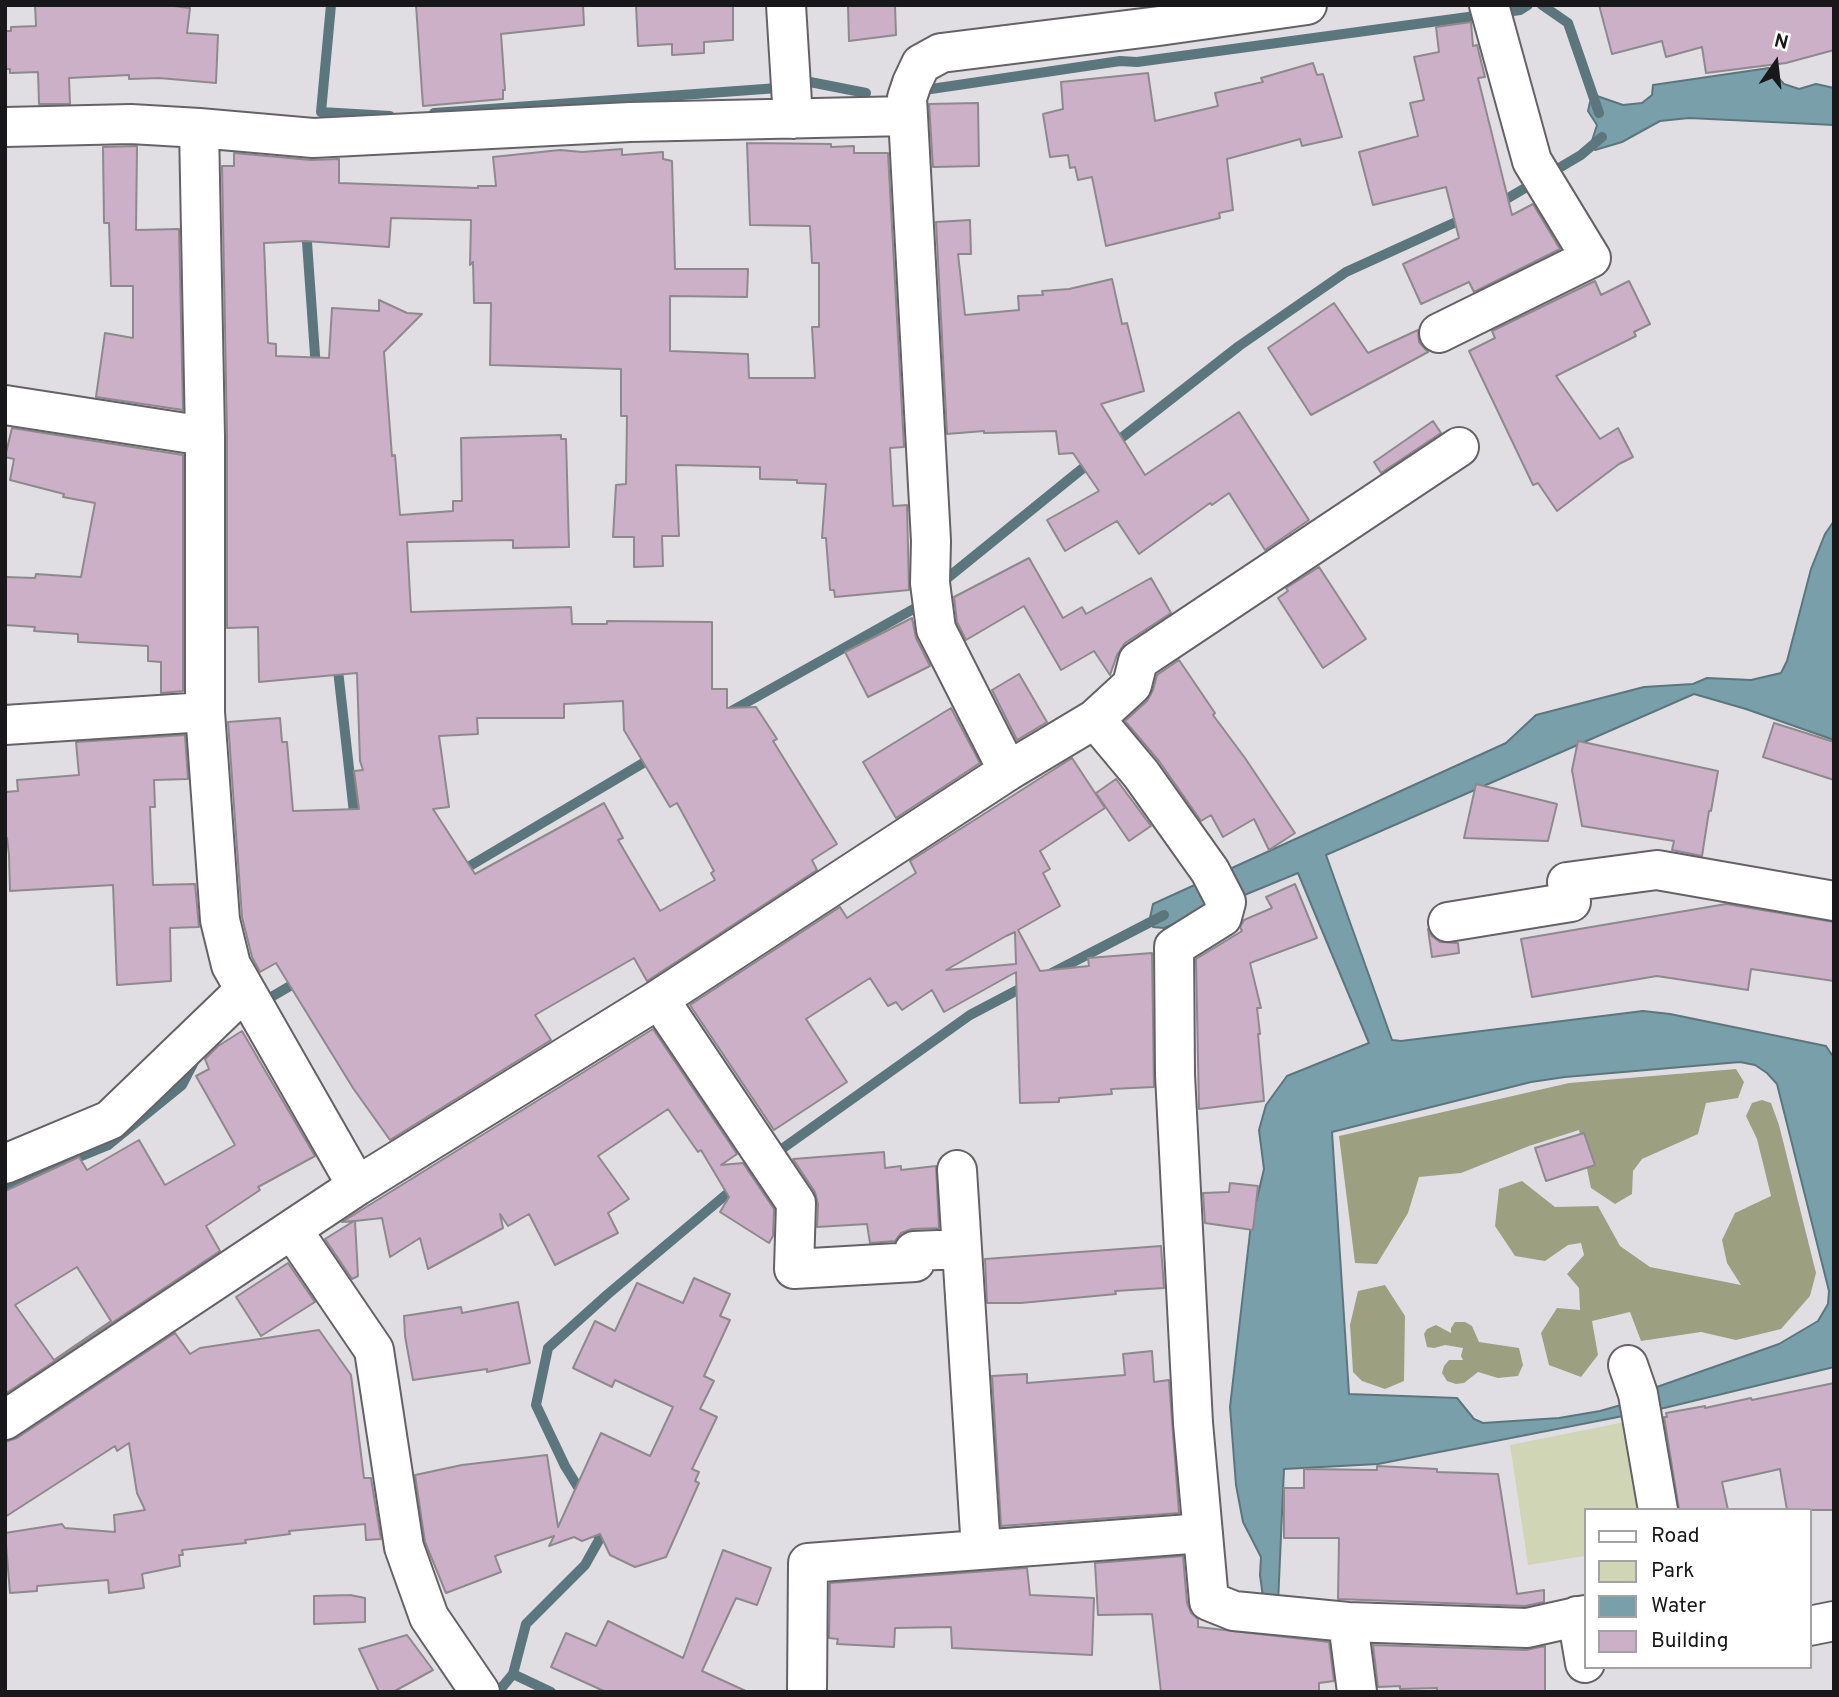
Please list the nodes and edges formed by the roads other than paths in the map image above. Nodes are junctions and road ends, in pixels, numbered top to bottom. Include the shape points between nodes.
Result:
1 (786, 5) edge
2 (1307, 5) edge
3 (1491, 11) edge
4 (1157, 16) edge
5 (792, 97) junction
6 (908, 117) junction
7 (5, 127) edge
8 (199, 128) junction
9 (1439, 333) dead end
10 (5, 405) edge
11 (205, 436) junction
12 (1459, 447) dead end
13 (205, 712) junction
14 (1095, 719) junction
15 (5, 725) edge
16 (1008, 771) junction
17 (1834, 901) edge
18 (1448, 922) dead end
19 (659, 999) junction
20 (251, 1001) junction
21 (5, 1164) edge
22 (957, 1170) dead end
23 (357, 1186) junction
24 (293, 1231) junction
25 (962, 1249) junction
26 (1636, 1392) dead end
27 (5, 1420) edge
28 (1658, 1508) edge
29 (1203, 1533) junction
30 (981, 1550) junction
31 (1581, 1615) edge
32 (1834, 1621) edge
33 (1349, 1622) junction
34 (1811, 1626) edge
35 (1584, 1645) edge
36 (1587, 1669) edge
37 (480, 1692) edge
38 (807, 1692) edge
39 (1357, 1692) edge
40 (1590, 1692) edge

1 - 5 street
2 - 4 street
3 - 9 street via 1532,161 1591,258
4 - 6 street via 941,52 921,64 907,98
5 - 6 street
5 - 8 street via 629,122 313,138
6 - 16 street via 936,629
7 - 8 street via 131,124
8 - 11 street
10 - 11 street
11 - 13 street
12 - 14 street via 1138,661 1132,685
13 - 15 street
13 - 20 street via 220,920 231,965
14 - 16 street
14 - 29 street via 1141,774 1218,887 1222,917 1174,947 1175,1076
16 - 19 street
17 - 18 street via 1657,870 1567,882 1572,902
19 - 23 street
19 - 25 street via 796,1203 794,1269 915,1262 914,1251
20 - 21 street via 110,1120
20 - 23 street
22 - 25 street
23 - 24 street
24 - 27 street
24 - 37 street via 374,1350 404,1547 429,1617
25 - 30 street
26 - 28 street
29 - 30 street
29 - 33 street via 1209,1601 1234,1611
30 - 38 street via 808,1563
31 - 33 street via 1527,1628
31 - 35 street
32 - 34 street
33 - 39 street
36 - 40 street

